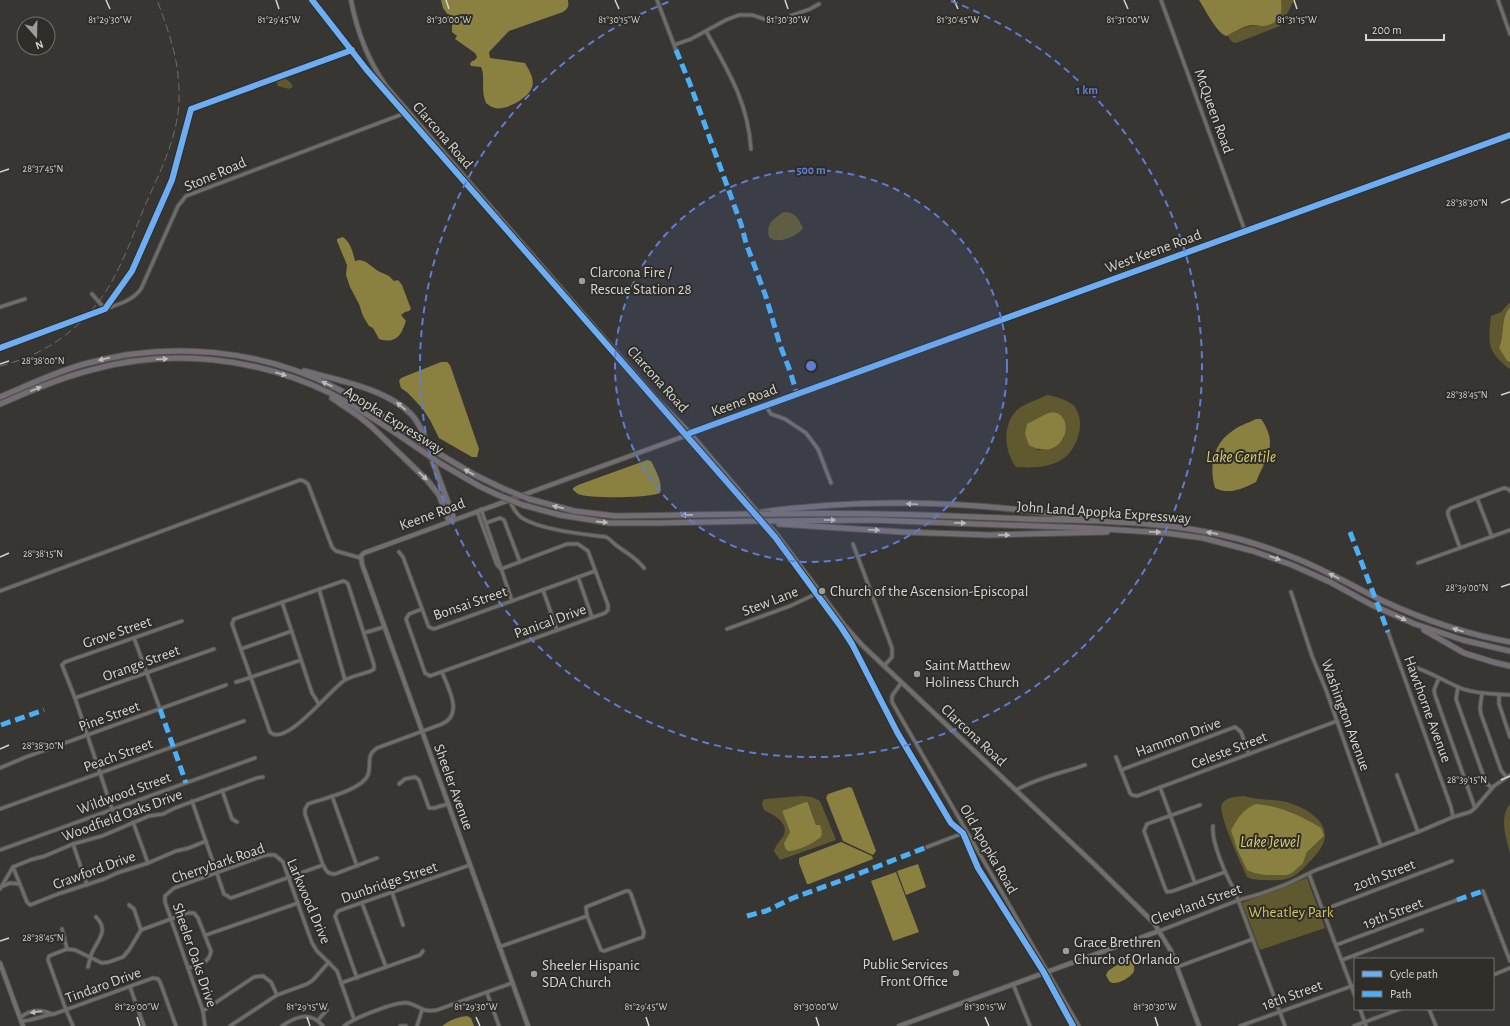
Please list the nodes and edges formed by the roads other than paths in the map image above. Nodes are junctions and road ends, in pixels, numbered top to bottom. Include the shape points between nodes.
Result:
1 (351, 0) edge
2 (657, 0) edge
3 (1161, 0) edge
4 (1498, 0) edge
5 (819, 4) dead end
6 (706, 31) junction
7 (1510, 34) edge
8 (674, 45) junction
9 (676, 50) dead end
10 (408, 112) junction
11 (1510, 135) edge
12 (751, 149) dead end
13 (1245, 231) junction
14 (92, 294) dead end
15 (25, 299) dead end
16 (0, 307) edge
17 (262, 361) junction
18 (303, 382) junction
19 (806, 391) joint
20 (0, 397) edge
21 (0, 404) edge
22 (766, 405) junction
23 (690, 433) junction
24 (832, 483) dead end
25 (1510, 492) edge
26 (1477, 498) junction
27 (510, 499) junction
28 (479, 510) junction
29 (769, 512) junction
30 (452, 520) junction
31 (1104, 521) junction
32 (486, 523) junction
33 (778, 523) junction
34 (1116, 530) junction
35 (1510, 530) edge
36 (1492, 537) junction
37 (853, 544) dead end
38 (1460, 548) junction
39 (399, 552) dead end
40 (361, 557) junction
41 (520, 562) junction
42 (1418, 564) dead end
43 (644, 568) dead end
44 (501, 569) junction
45 (595, 571) junction
46 (578, 577) junction
47 (319, 589) junction
48 (543, 590) junction
49 (0, 591) edge
50 (820, 592) junction
51 (1290, 592) dead end
52 (512, 601) junction
53 (282, 602) junction
54 (422, 609) junction
55 (592, 617) junction
56 (182, 621) dead end
57 (1415, 624) junction
58 (384, 627) junction
59 (727, 629) dead end
60 (557, 630) junction
61 (292, 631) junction
62 (1388, 632) dead end
63 (364, 634) junction
64 (134, 638) junction
65 (1510, 641) edge
66 (214, 649) dead end
67 (241, 649) junction
68 (1510, 651) edge
69 (301, 660) junction
70 (884, 666) junction
71 (1411, 666) dead end
72 (1510, 666) edge
73 (147, 672) junction
74 (442, 672) junction
75 (251, 678) junction
76 (1439, 678) junction
77 (345, 680) junction
78 (236, 682) dead end
79 (901, 683) junction
80 (226, 685) dead end
81 (1458, 687) junction
82 (1482, 693) junction
83 (1499, 694) junction
84 (1510, 695) edge
85 (75, 698) junction
86 (319, 704) junction
87 (160, 708) junction
88 (244, 721) dead end
89 (1337, 721) junction
90 (422, 732) junction
91 (88, 735) junction
92 (1510, 737) edge
93 (1249, 754) junction
94 (1116, 757) dead end
95 (255, 758) dead end
96 (1085, 765) dead end
97 (0, 768) edge
98 (1121, 770) junction
99 (100, 773) junction
100 (1397, 775) dead end
101 (1510, 775) edge
102 (263, 777) dead end
103 (1506, 778) junction
104 (399, 784) dead end
105 (1160, 787) junction
106 (1492, 788) junction
107 (222, 790) junction
108 (1016, 790) junction
109 (332, 796) junction
110 (192, 801) junction
111 (448, 804) junction
112 (1200, 805) dead end
113 (1475, 808) junction
114 (0, 809) edge
115 (112, 809) junction
116 (1171, 816) junction
117 (1453, 817) junction
118 (133, 822) junction
119 (237, 822) dead end
120 (1213, 826) dead end
121 (966, 832) junction
122 (1418, 832) junction
123 (206, 841) junction
124 (73, 844) junction
125 (927, 846) dead end
126 (1382, 846) junction
127 (0, 850) edge
128 (275, 855) joint
129 (377, 858) dead end
130 (1452, 861) dead end
131 (148, 863) junction
132 (323, 865) junction
133 (470, 865) junction
134 (13, 866) junction
135 (357, 866) junction
136 (1225, 872) junction
137 (216, 873) junction
138 (1309, 874) junction
139 (289, 877) junction
140 (1195, 883) junction
141 (20, 884) junction
142 (87, 885) junction
143 (1, 887) edge
144 (1483, 891) dead end
145 (392, 892) junction
146 (168, 893) joint
147 (1239, 900) junction
148 (1457, 900) dead end
149 (298, 903) junction
150 (362, 903) junction
151 (129, 905) dead end
152 (1323, 910) junction
153 (96, 916) dead end
154 (587, 916) junction
155 (170, 919) junction
156 (403, 924) dead end
157 (62, 929) dead end
158 (141, 930) junction
159 (1422, 930) dead end
160 (1159, 931) junction
161 (206, 935) junction
162 (1253, 939) junction
163 (1336, 945) junction
164 (499, 947) junction
165 (67, 949) junction
166 (423, 951) dead end
167 (90, 958) junction
168 (1174, 958) junction
169 (1169, 960) dead end
170 (1342, 960) junction
171 (1510, 961) edge
172 (328, 962) junction
173 (0, 963) edge
174 (88, 967) dead end
175 (386, 967) junction
176 (1177, 967) junction
177 (188, 968) junction
178 (1510, 968) edge
179 (1048, 971) junction
180 (1494, 975) edge
181 (357, 978) junction
182 (341, 983) junction
183 (512, 983) junction
184 (1013, 984) junction
185 (1352, 986) junction
186 (130, 987) junction
187 (487, 993) junction
188 (1354, 993) edge
189 (277, 995) junction
190 (66, 1010) junction
191 (327, 1010) dead end
192 (422, 1010) junction
193 (1360, 1010) edge
194 (1398, 1010) edge
195 (1429, 1010) edge
196 (203, 1011) junction
197 (1279, 1011) junction
198 (54, 1014) junction
199 (354, 1019) junction
200 (318, 1020) junction
201 (22, 1022) edge
202 (1366, 1024) edge
203 (284, 1025) edge
204 (73, 1026) edge
205 (144, 1026) edge
206 (176, 1026) edge
207 (205, 1026) edge
208 (230, 1026) edge
209 (323, 1026) edge
210 (344, 1026) edge
211 (400, 1026) edge
212 (406, 1026) edge
213 (417, 1026) edge
214 (498, 1026) edge
215 (528, 1026) edge
216 (899, 1026) edge
217 (1030, 1026) edge
218 (1079, 1026) edge
219 (1199, 1026) edge
220 (1240, 1026) edge
221 (1285, 1026) edge
222 (1354, 1026) edge
223 (1436, 1026) edge

1 - 10 street, Clarcona Road via 356,25 369,58 386,86
2 - 8 street
3 - 13 street, McQueen Road
4 - 7 street
5 - 6 street via 776,21 752,14 739,15
6 - 8 street
6 - 12 street via 734,81 742,101 748,120
8 - 9 street
10 - 14 street, Stone Road via 186,196 178,206 137,294 129,301 104,309
10 - 23 street, Clarcona Road via 656,398
11 - 13 street, West Keene Road
13 - 19 street, West Keene Road
15 - 16 street
17 -> 20 highway, Apopka Expressway via 212,352 136,353 69,369
29 -> 17 highway, Apopka Expressway, bridge via 615,516 574,511 529,499 473,474 335,388
30 -> 17 highway via 421,430 412,416 398,403 360,387
21 -> 18 highway, Apopka Expressway via 63,378 109,365 162,358 232,362
18 -> 30 highway via 344,406 372,427 434,488
18 -> 33 highway, Apopka Expressway, bridge via 326,391 479,486 523,505 566,516 610,523
19 - 22 street, Keene Road
22 - 23 street, Keene Road
22 - 24 street via 771,414 785,419 806,433 818,450
23 - 27 street, Keene Road
23 - 50 street, Clarcona Road via 778,536
25 - 26 street via 1504,488
26 - 36 street
26 - 38 street via 1451,508 1448,512
27 - 28 street, Keene Road
27 - 43 street via 517,514 529,522 558,530 606,537 638,559
28 - 30 street, Keene Road
28 - 32 street
28 - 44 street via 497,565
29 - 31 highway, John Land Apopka Expressway
31 -> 29 highway via 1014,509 933,505 852,504
30 - 40 street, Keene Road via 369,550
65 -> 31 highway, John Land Apopka Expressway via 1481,637 1434,622 1383,601 1287,554 1241,539 1181,527
32 - 41 street via 500,518 504,520
32 - 44 street
33 -> 34 highway, John Land Apopka Expressway via 872,520
33 -> 34 highway via 990,535
34 -> 57 highway, John Land Apopka Expressway via 1180,534 1253,551 1330,582 1372,605
35 - 36 street
36 - 38 street
37 - 70 street via 892,648 892,657
38 - 42 street
39 - 54 street, Bonsai Street
40 - 49 street via 336,551 332,547 308,484 300,480
40 - 58 street, Sheeler Avenue
41 - 44 street, Panical Drive
41 - 45 street, Panical Drive via 574,543 582,545 588,551
44 - 52 street
45 - 46 street, Bonsai Street
45 - 55 street, Panical Drive via 608,608 605,613
46 - 48 street, Bonsai Street
46 - 55 street
47 - 53 street
47 - 63 street via 343,580 346,582
47 - 77 street
48 - 52 street, Bonsai Street
48 - 60 street
50 - 59 street, Stew Lane
50 - 70 street, Clarcona Road via 853,636
51 - 89 street, Washington Avenue
52 - 54 street, Bonsai Street via 434,629 429,628
53 - 61 street
53 - 67 street via 234,620 232,624
54 - 74 street, Panical Drive via 406,616 406,621 425,673 430,676
55 - 60 street, Panical Drive
56 - 64 street, Grove Street
57 - 68 highway, John Land Apopka Expressway via 1462,640
57 - 72 highway via 1464,653
58 - 63 street
58 - 90 street, Sheeler Avenue
60 - 74 street, Panical Drive
61 - 67 street
61 - 69 street
62 - 117 street, Hawthorne Avenue
63 - 77 street via 374,669
64 - 73 street
64 - 85 street, Grove Street via 62,665
66 - 73 street, Orange Street
67 - 75 street
69 - 75 street
69 - 86 street via 312,693
70 - 79 street, Clarcona Road
71 - 76 street
73 - 85 street, Orange Street
73 - 87 street
74 - 90 street via 453,701 453,713 446,722
75 - 78 street
75 - 86 street via 272,735 298,725
76 - 81 street
76 - 113 street via 1434,690 1435,696
77 - 86 street
79 - 108 street, Clarcona Road
79 - 121 street, Old Apopka Road via 892,696 892,702
80 - 87 street, Pine Street
81 - 82 street
81 - 106 street via 1456,699 1486,783
82 - 83 street
82 - 103 street via 1481,714
83 - 84 street
83 - 92 street via 1499,704
85 - 91 street
87 - 91 street, Pine Street
88 - 99 street, Peach Street
89 - 93 street, Celeste Street
89 - 126 street, Washington Avenue
90 - 109 street via 371,752 368,774 364,781
90 - 111 street, Sheeler Avenue
91 - 97 street, Pine Street
91 - 99 street
93 - 98 street, Hammon Drive via 1241,732 1235,728
93 - 105 street, Celeste Street
94 - 98 street
95 - 115 street, Wildwood Street
96 - 108 street
98 - 105 street, Celeste Street via 1132,795 1137,796
99 - 114 street, Peach Street
99 - 115 street
100 - 122 street
101 - 103 street
102 - 107 street, Woodfield Oaks Drive
103 - 106 street
104 - 111 street via 405,779 415,777 419,780 430,808
105 - 116 street
106 - 113 street
107 - 110 street, Woodfield Oaks Drive
107 - 119 street via 232,819
108 - 160 street, Clarcona Road via 1146,914
109 - 132 street via 308,804 305,809
109 - 135 street
110 - 118 street, Woodfield Oaks Drive via 163,814
110 - 123 street
111 - 133 street, Sheeler Avenue
112 - 116 street
113 - 117 street, Cleveland Street
115 - 127 street, Wildwood Street
116 - 140 street
116 - 140 street via 1146,824 1144,831 1167,892
117 - 122 street, Cleveland Street
118 - 124 street, Woodfield Oaks Drive via 102,836
118 - 131 street
120 - 136 street via 1213,838
121 - 125 street
121 - 179 street, Old Apopka Road
122 - 126 street, Cleveland Street
123 - 131 street, Crawford Drive
123 - 137 street
124 - 134 street, Woodfield Oaks Drive
124 - 142 street
126 - 138 street, Cleveland Street
128 - 137 street, Cherrybark Road via 266,855
128 - 139 street, Larkwood Drive via 283,862
129 - 135 street
130 - 152 street, 20th Street
131 - 142 street, Crawford Drive
132 - 135 street via 330,874
132 - 139 street
133 - 145 street, Dunbridge Street
133 - 164 street, Sheeler Avenue
134 - 141 street, Crawford Drive
134 - 143 street
136 - 140 street
136 - 147 street
137 - 139 street via 224,894 231,898
137 - 146 street, Cherrybark Road via 174,888
138 - 147 street, Cleveland Street
138 - 152 street
139 - 149 street, Larkwood Drive
141 - 142 street, Crawford Drive via 30,906
141 - 143 street via 10,882
144 - 171 street
145 - 150 street, Dunbridge Street
145 - 156 street
146 - 155 street, Sheeler Oaks Drive via 165,902
147 - 160 street, Cleveland Street
147 - 162 street
148 - 163 street, 19th Street
149 - 161 street
149 - 172 street, Larkwood Drive via 312,942
150 - 175 street
150 - 181 street, Dunbridge Street via 338,911 335,916
151 - 158 street via 134,909
152 - 163 street
153 - 167 street via 103,929
154 - 154 street via 601,950 644,935 629,891 588,905 585,910
154 - 164 street
155 - 158 street
155 - 161 street via 194,913
155 - 177 street, Sheeler Oaks Drive
157 - 165 street
158 - 167 street via 123,957 102,963
159 - 170 street
160 - 168 street, Clarcona Road
160 - 179 street, Cleveland Street
161 - 177 street via 211,951 210,957 206,962
162 - 176 street
162 - 197 street
163 - 170 street
164 - 183 street, Sheeler Avenue
165 - 167 street
165 - 190 street via 49,956 48,960
166 - 175 street via 420,955
167 - 174 street
168 - 169 street
168 - 176 street, Clarcona Road
170 - 185 street
172 - 182 street, Larkwood Drive via 337,971
172 - 189 street via 307,984
173 - 201 street
175 - 181 street
176 - 219 street, Clarcona Road
177 - 196 street, Sheeler Oaks Drive
178 - 180 street
179 - 184 street, Cleveland Street
179 - 218 street, Old Apopka Road
181 - 182 street
182 - 199 street, Larkwood Drive
183 - 187 street
183 - 215 street, Sheeler Avenue
184 - 216 street, Cleveland Street
184 - 217 street
185 - 188 street
185 - 197 street, 18th Street
186 - 190 street, Tindaro Drive
186 - 205 street
186 - 206 street, Tindaro Drive via 153,978 158,979
187 - 192 street via 437,1010
187 - 214 street
189 - 196 street via 268,979 262,976 254,977
189 - 208 street
190 - 198 street, Tindaro Drive
190 - 204 street
191 - 200 street
192 - 199 street via 408,1003 399,1003
192 - 213 street
193 - 202 street
194 - 202 street
195 - 223 street
196 - 207 street, Sheeler Oaks Drive
197 - 220 street, 18th Street
197 - 221 street
198 - 201 street, Tindaro Drive
198 -> 201 street, Tindaro Drive via 35,1011 25,1014
199 - 210 street
200 - 203 street via 306,1016
200 - 209 street
202 - 222 street
211 - 212 street

